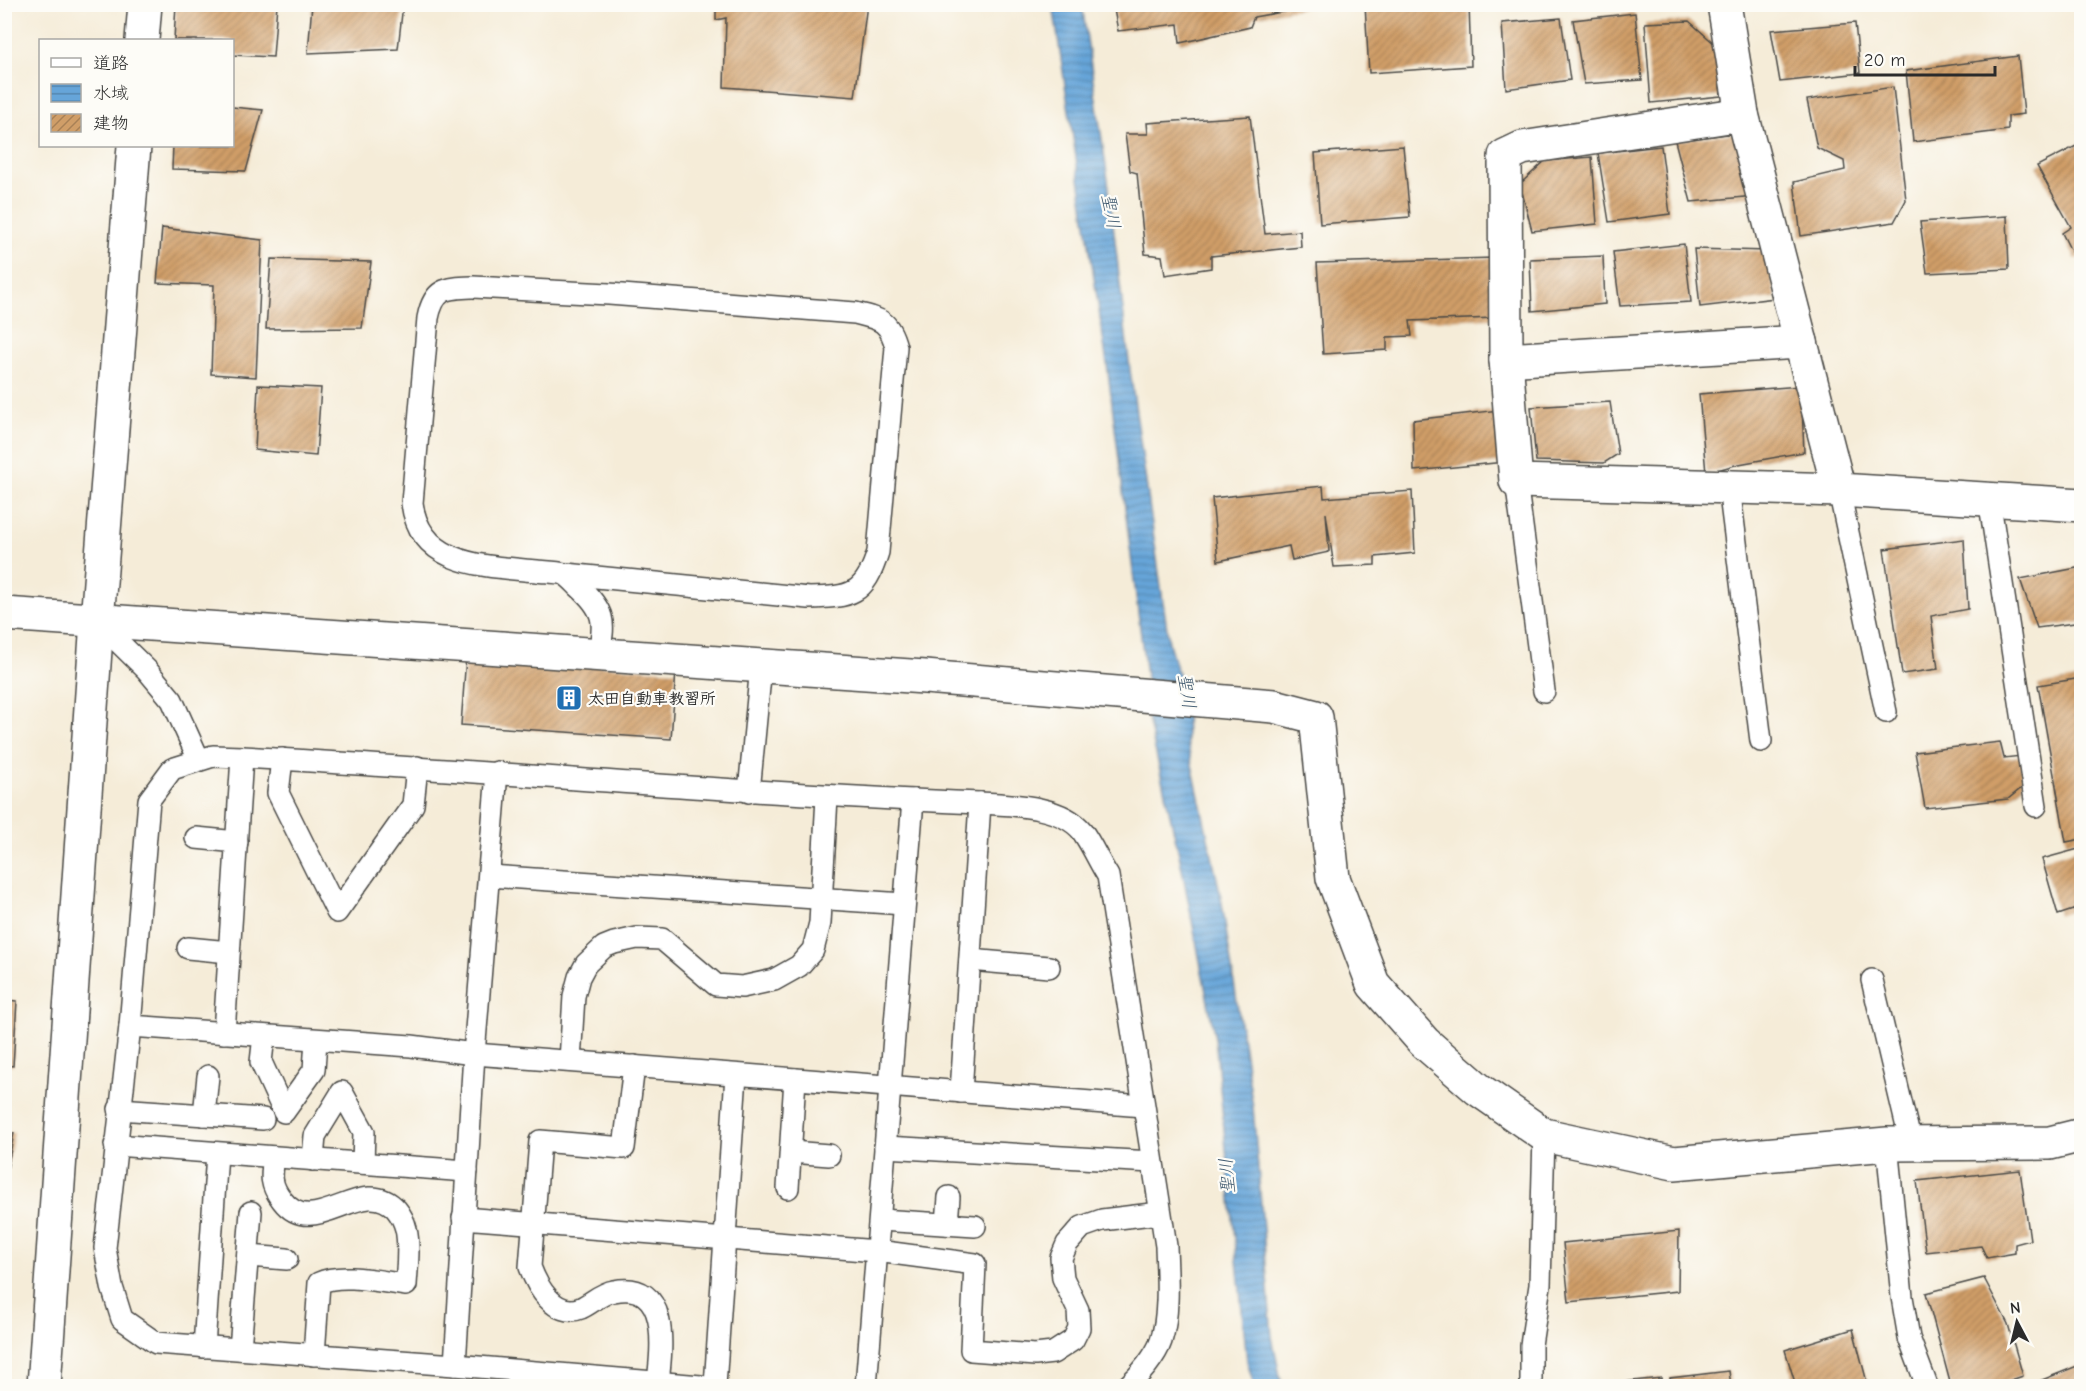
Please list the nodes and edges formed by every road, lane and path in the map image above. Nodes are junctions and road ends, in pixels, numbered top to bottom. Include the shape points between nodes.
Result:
1 (145, 4) edge
2 (1724, 4) edge
3 (142, 39) edge
4 (1743, 114) junction
5 (134, 147) edge
6 (1801, 342) junction
7 (1506, 360) junction
8 (1516, 481) junction
9 (1729, 487) junction
10 (1839, 490) junction
11 (1989, 498) junction
12 (2082, 505) edge
13 (566, 574) junction
14 (4, 614) edge
15 (97, 621) junction
16 (598, 656) junction
17 (760, 666) junction
18 (1544, 691) dead end
19 (1886, 712) dead end
20 (1761, 741) dead end
21 (242, 757) junction
22 (282, 759) junction
23 (199, 760) junction
24 (417, 767) junction
25 (497, 772) junction
26 (749, 792) junction
27 (827, 796) junction
28 (913, 800) junction
29 (980, 803) junction
30 (2037, 806) dead end
31 (196, 838) dead end
32 (237, 842) junction
33 (489, 876) junction
34 (821, 898) junction
35 (904, 904) junction
36 (188, 948) dead end
37 (229, 952) junction
38 (970, 960) junction
39 (1049, 967) dead end
40 (1872, 981) dead end
41 (130, 1026) junction
42 (224, 1033) junction
43 (264, 1036) junction
44 (316, 1040) junction
45 (474, 1054) junction
46 (570, 1061) junction
47 (633, 1066) junction
48 (736, 1075) junction
49 (208, 1076) dead end
50 (795, 1079) junction
51 (891, 1086) junction
52 (961, 1092) junction
53 (1143, 1106) junction
54 (119, 1109) junction
55 (204, 1115) junction
56 (263, 1119) dead end
57 (1544, 1135) junction
58 (2082, 1135) edge
59 (1899, 1144) junction
60 (115, 1145) junction
61 (885, 1147) junction
62 (791, 1152) junction
63 (217, 1153) junction
64 (829, 1155) dead end
65 (274, 1157) junction
66 (312, 1160) junction
67 (1152, 1162) junction
68 (363, 1163) junction
69 (466, 1171) junction
70 (789, 1188) dead end
71 (949, 1197) dead end
72 (251, 1212) dead end
73 (1160, 1213) junction
74 (464, 1218) junction
75 (880, 1220) junction
76 (534, 1224) junction
77 (947, 1224) junction
78 (975, 1226) dead end
79 (724, 1239) junction
80 (877, 1251) junction
81 (248, 1256) junction
82 (287, 1259) dead end
83 (204, 1347) junction
84 (240, 1349) junction
85 (314, 1355) junction
86 (455, 1365) junction
87 (658, 1382) junction
88 (44, 1386) edge
89 (701, 1386) edge
90 (715, 1386) edge
91 (866, 1386) edge
92 (1128, 1386) edge
93 (1531, 1386) edge
94 (1928, 1386) edge

1 - 3 street
2 - 4 street
4 - 6 street
4 - 7 street via 1522,148 1505,156
5 - 15 street
6 - 7 street
6 - 10 street
7 - 8 street
8 - 9 street
8 - 18 lane
9 - 10 street
9 - 20 lane
10 - 11 street
10 - 19 lane
11 - 12 street
11 - 30 lane
13 - 13 lane via 499,568 443,555 427,541 414,518 412,503 428,318 431,303 440,293 473,287 855,313 879,319 892,332 896,347 878,552 871,573 856,590 841,597 809,598
13 - 16 lane via 599,611 603,631
14 - 15 street
15 - 16 street
15 - 23 lane via 172,700
15 - 88 street
16 - 17 street
17 - 26 lane
17 - 57 street via 1274,706 1316,717 1333,878 1373,984 1424,1042 1478,1089
21 - 22 lane
21 - 23 lane via 213,756
21 - 32 lane
22 - 24 lane
22 - 24 lane via 278,793 337,912 413,805
23 - 41 lane via 172,769 149,800
24 - 25 lane
25 - 26 lane
25 - 33 lane
26 - 27 lane
27 - 28 lane
27 - 34 lane
28 - 29 lane
28 - 35 lane
29 - 38 lane
29 - 53 lane via 1016,805 1062,815 1081,830 1108,876
31 - 32 lane
32 - 37 lane
33 - 34 lane
33 - 45 lane
34 - 35 lane
34 - 46 lane via 813,950 799,966 774,980 742,987 716,985 662,939 638,938 604,948 586,964 579,977
35 - 51 lane
36 - 37 lane
37 - 42 lane
38 - 39 lane
38 - 52 lane
40 - 59 lane
41 - 42 lane
41 - 54 lane
42 - 43 lane
43 - 44 lane
43 - 44 lane via 261,1062 284,1112 314,1070
44 - 45 lane
45 - 46 lane
45 - 69 lane
46 - 47 lane
47 - 48 lane
47 - 76 lane via 624,1148 540,1141
48 - 50 lane
48 - 79 lane
49 - 55 lane
50 - 51 lane
50 - 62 lane
51 - 52 lane
51 - 61 lane
52 - 53 lane
53 - 67 lane
54 - 55 lane
54 - 60 lane
55 - 56 lane
57 - 59 street via 1674,1163
57 - 93 lane via 1540,1285 1531,1345
58 - 59 street via 2050,1143
59 - 94 lane via 1904,1307 1909,1338
60 - 63 lane
60 - 83 lane via 105,1248 122,1319 156,1343
61 - 67 lane
61 - 75 lane
62 - 64 lane
62 - 70 lane
63 - 65 lane
63 - 83 lane
65 - 66 lane
65 - 85 lane via 274,1189 285,1204 301,1214 320,1214 370,1197 388,1200 406,1228 406,1285 338,1278 319,1283
66 - 68 lane
66 - 68 lane via 315,1136 342,1092 364,1132
67 - 73 lane
68 - 69 lane
69 - 74 lane
71 - 77 lane
72 - 81 lane
73 - 80 lane via 1102,1220 1082,1227 1067,1244 1061,1258 1063,1278 1078,1310 1079,1328 1073,1340 1053,1353 971,1350 975,1264
73 - 92 lane via 1166,1246 1167,1296 1161,1342
74 - 76 lane
74 - 86 lane
75 - 77 lane
75 - 80 lane
76 - 79 lane
76 - 87 lane via 530,1266 537,1285 561,1308 579,1309 613,1291 635,1290 647,1297 657,1313 661,1333
77 - 78 lane
79 - 80 lane
79 - 90 lane
80 - 91 lane
81 - 82 lane
81 - 84 lane
83 - 84 lane
84 - 85 lane
85 - 86 lane
86 - 87 lane
87 - 89 lane

